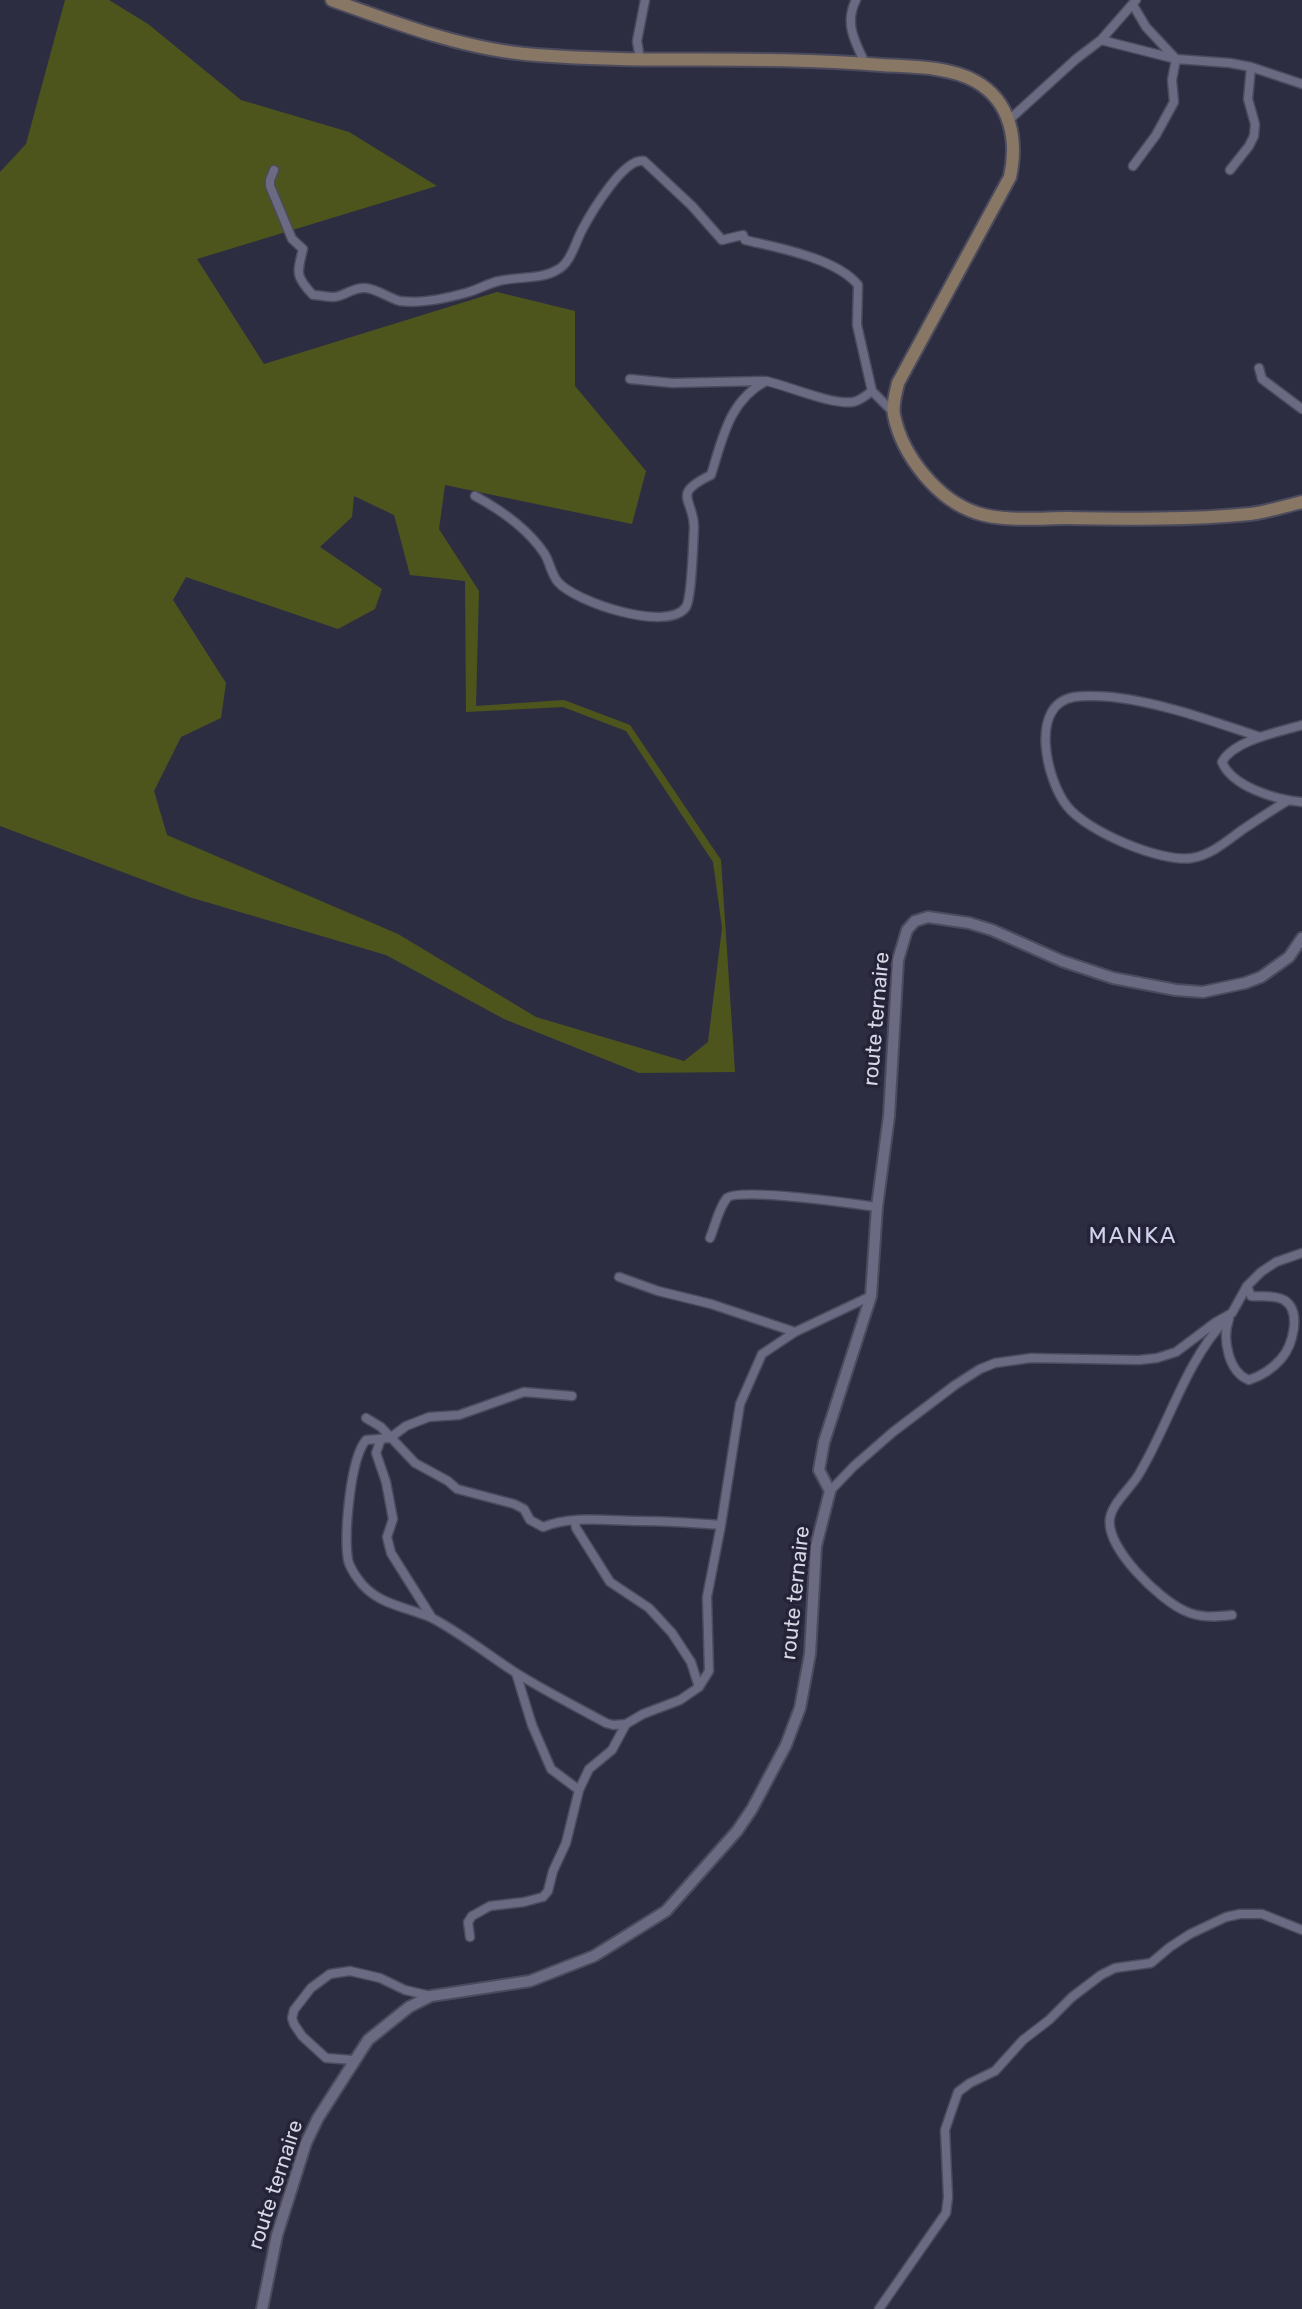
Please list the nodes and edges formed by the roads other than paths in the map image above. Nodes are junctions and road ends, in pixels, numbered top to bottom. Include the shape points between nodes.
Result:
1 (332, 0) edge
2 (645, 0) edge
3 (856, 0) edge
4 (1135, 3) edge
5 (1101, 40) junction
6 (640, 59) junction
7 (1176, 59) junction
8 (865, 63) junction
9 (1251, 67) junction
10 (1302, 84) edge
11 (1009, 120) junction
12 (1133, 166) dead end
13 (274, 170) dead end
14 (1230, 170) dead end
15 (1259, 368) dead end
16 (630, 379) dead end
17 (766, 381) junction
18 (872, 391) junction
19 (1302, 409) edge
20 (894, 413) junction
21 (475, 496) dead end
22 (1302, 502) edge
23 (1302, 725) edge
24 (1260, 737) junction
25 (1287, 801) junction
26 (1302, 802) edge
27 (1302, 938) edge
28 (877, 1207) junction
29 (710, 1238) dead end
30 (1302, 1253) edge
31 (619, 1277) dead end
32 (1247, 1286) junction
33 (871, 1296) junction
34 (1232, 1313) junction
35 (795, 1332) junction
36 (572, 1396) dead end
37 (366, 1418) dead end
38 (386, 1439) junction
39 (830, 1492) junction
40 (575, 1522) junction
41 (721, 1525) junction
42 (1231, 1615) dead end
43 (432, 1618) junction
44 (516, 1673) junction
45 (699, 1687) junction
46 (626, 1724) junction
47 (579, 1790) junction
48 (1302, 1930) edge
49 (470, 1937) dead end
50 (430, 1996) junction
51 (353, 2060) junction
52 (262, 2309) edge
53 (879, 2309) edge

1 - 6 main road via 465,44 534,55
2 - 6 street via 637,41
3 - 8 street via 851,34
4 - 5 street
4 - 7 street via 1146,27
5 - 7 street
5 - 11 street
6 - 8 main road
7 - 9 street
7 - 12 street via 1174,102
8 - 11 main road via 929,68 974,80 993,94
9 - 10 street
9 - 14 street via 1248,99 1254,136
11 - 20 main road via 1014,139 1010,177 898,383
13 - 18 street via 270,186 292,239 303,249 297,273 313,295 336,297 365,288 397,300 421,302 558,270 613,182 632,163 644,161 722,240 743,235 745,240 803,254 851,277 858,285 857,325
15 - 19 street via 1262,379
16 - 17 street
17 - 18 street via 821,398 854,402
17 - 21 street via 749,390 739,403 710,475 688,490 694,528 688,601 680,613 669,617 626,615 572,593 558,582 535,541 502,511
18 - 20 street
20 - 22 main road via 915,463 933,484 977,513 1012,518 1153,519 1252,514
23 - 24 street
24 - 25 street via 1231,751 1222,762 1228,774 1239,781
24 - 25 street via 1145,701 1074,697 1055,709 1047,724 1045,747 1058,792 1080,820 1119,841 1171,857 1206,854
25 - 26 street
27 - 28 street, route ternaire via 1289,957 1261,977 1203,992 1113,978 969,923 928,917 915,921 907,930 898,960 889,1116
28 - 29 street via 733,1195 726,1199
28 - 33 street, route ternaire
30 - 32 street via 1276,1262
31 - 35 street
32 - 34 street
32 - 34 street via 1251,1296 1287,1301 1296,1319 1289,1348 1281,1359 1249,1380 1231,1365 1225,1329
33 - 35 street
33 - 39 street, route ternaire via 824,1442 819,1470
34 - 39 street via 1176,1352 1157,1358 1031,1358 980,1369 893,1432
34 - 42 street via 1208,1338 1142,1469 1110,1516 1117,1544 1129,1564 1171,1604 1209,1618
35 - 41 street via 762,1354 740,1404
36 - 38 street via 524,1392 459,1415 429,1417
37 - 38 street via 381,1427
38 - 40 street via 415,1464 457,1489 514,1504 543,1527
38 - 43 street via 376,1453 393,1519 387,1537 391,1553
38 - 43 street via 366,1440 359,1448 350,1485 348,1561 372,1594
39 - 50 street, route ternaire via 816,1546 810,1654 800,1709 786,1745 737,1831 666,1911 594,1956 530,1981
40 - 41 street via 590,1518
40 - 45 street via 610,1582 649,1608 672,1633 691,1662
41 - 45 street via 707,1597 709,1671
43 - 44 street
44 - 46 street via 606,1723
44 - 47 street via 551,1769
45 - 46 street
46 - 47 street via 612,1750 589,1769
47 - 49 street via 548,1891 524,1902 490,1906 472,1916
48 - 53 street via 1271,1917 1241,1914 1199,1930 1151,1963 1115,1968 1072,1997 995,2071 958,2092 945,2130 946,2213
50 - 51 street, route ternaire via 389,2022
50 - 51 street via 351,1971 330,1974 311,1988 294,2010 294,2024 326,2058
51 - 52 street, route ternaire via 306,2143 277,2235

